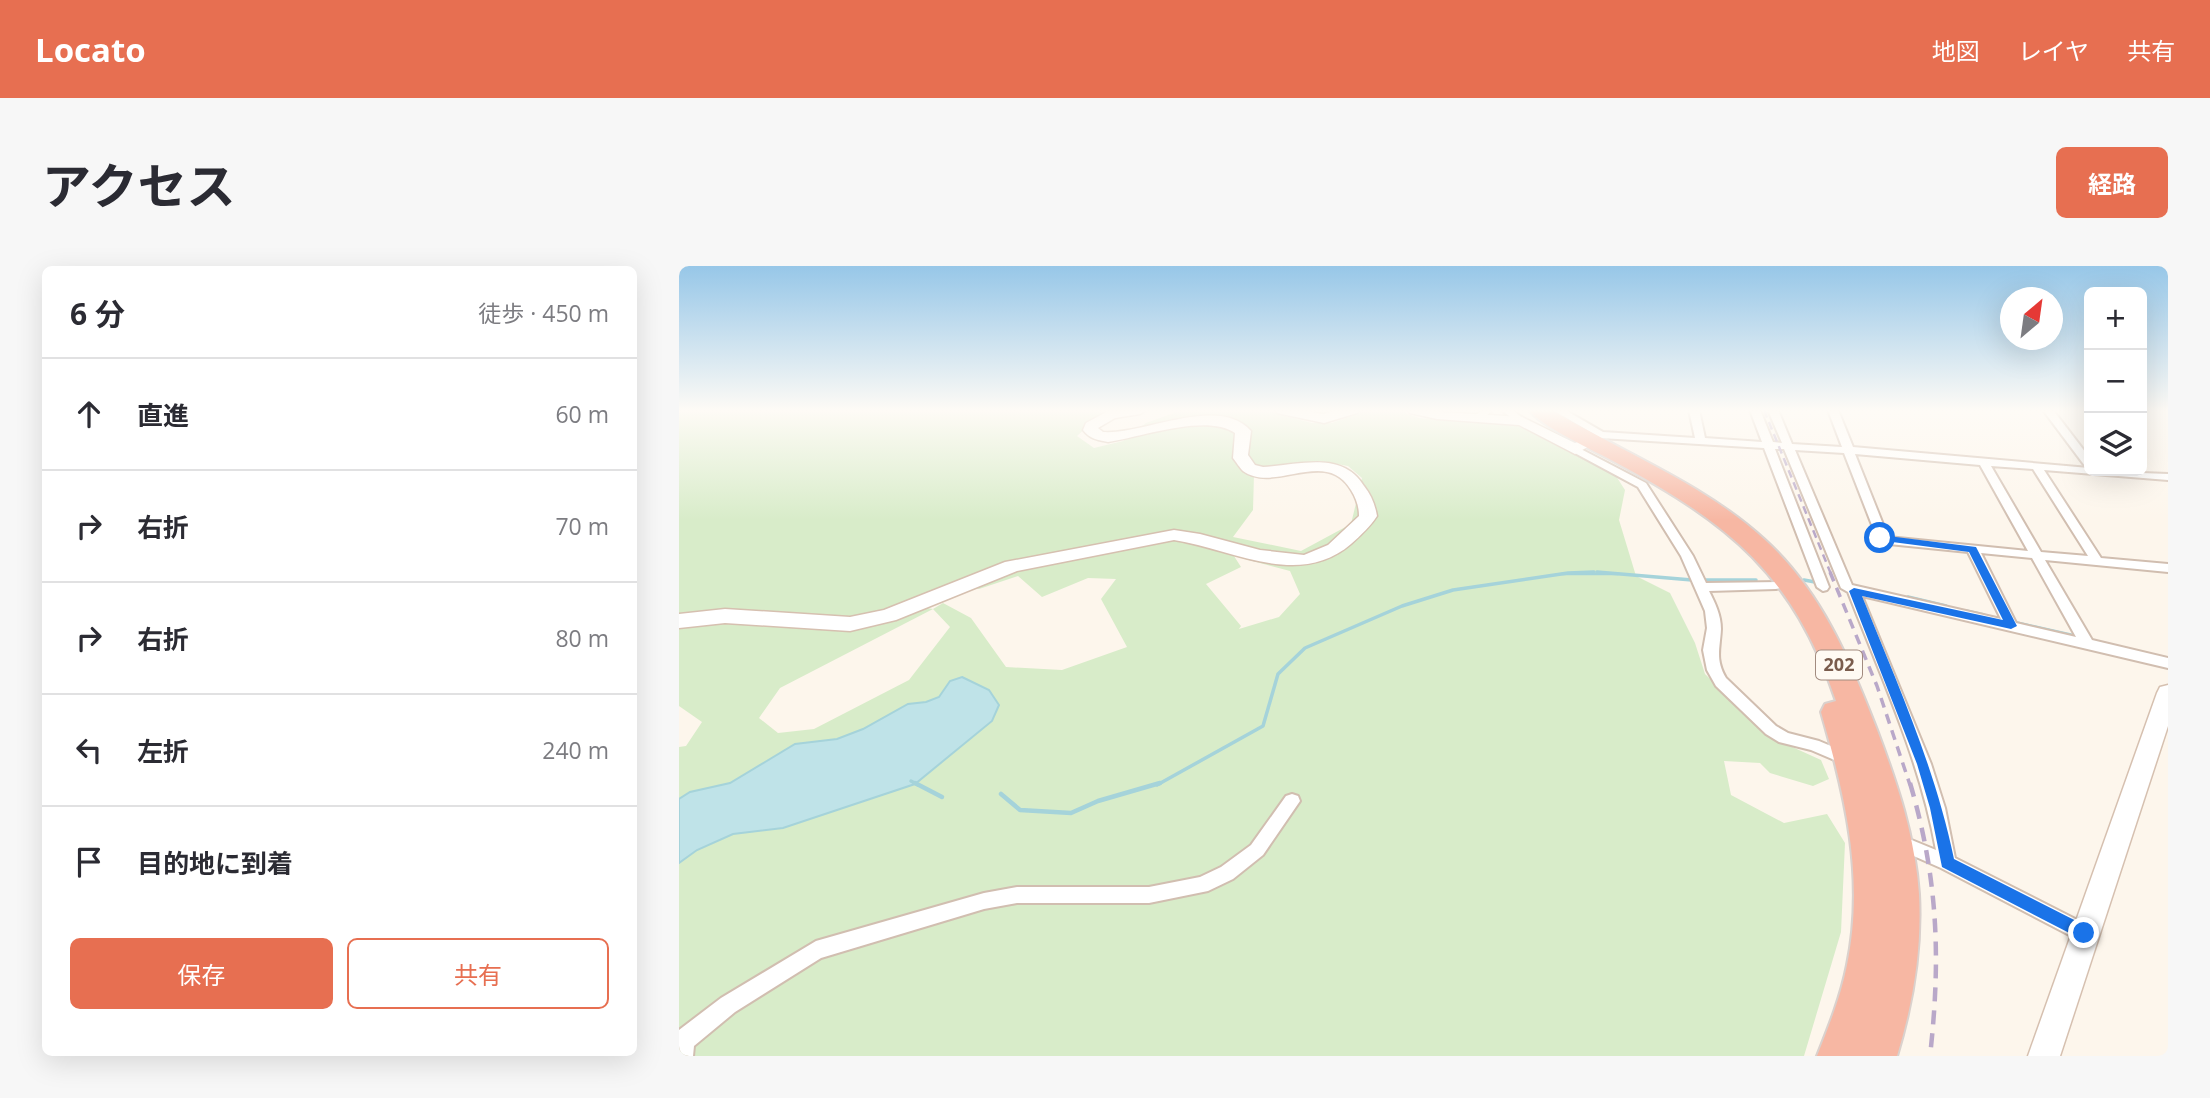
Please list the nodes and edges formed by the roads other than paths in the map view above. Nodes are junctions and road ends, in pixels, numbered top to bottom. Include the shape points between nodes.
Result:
1 (1788, 446) edge
2 (1241, 447) edge
3 (1599, 447) edge
4 (1606, 447) edge
5 (1770, 447) edge
6 (1801, 447) edge
7 (1846, 447) edge
8 (1847, 450) junction
9 (1984, 462) junction
10 (2036, 466) junction
11 (2084, 470) edge
12 (2147, 475) edge
13 (2168, 477) edge
14 (1648, 484) junction
15 (1973, 549) junction
16 (2039, 555) junction
17 (2097, 561) junction
18 (2168, 568) edge
19 (1776, 584) junction
20 (1703, 587) junction
21 (1823, 587) dead end
22 (1854, 591) junction
23 (679, 621) edge
24 (2011, 626) junction
25 (2087, 643) junction
26 (2168, 663) edge
27 (2168, 693) edge
28 (1852, 762) junction
29 (1292, 801) dead end
30 (1882, 836) junction
31 (1947, 863) junction
32 (2084, 933) junction
33 (682, 1046) edge
34 (1839, 1056) edge
35 (1876, 1056) edge
36 (2044, 1056) edge

1 - 22 street via 1847,588
2 - 23 street via 1245,463 1267,471 1340,468 1351,474 1360,488 1368,516 1334,549 1304,561 1259,556 1174,535 1012,566 889,615 849,624 725,616
3 - 14 highway, 202
4 - 30 highway, 202 via 1696,498 1756,545 1789,581 1836,658 1874,765
5 - 21 street
6 - 8 street
7 - 8 street
8 - 9 street
8 - 15 street via 1883,540
9 - 10 street
9 - 16 street
10 - 11 street
10 - 17 street
12 - 13 street
14 - 19 highway, 202 via 1725,532
14 - 20 street
15 - 16 street
15 - 24 street
16 - 17 street
16 - 25 street
17 - 18 street
19 - 20 street
19 - 28 highway, 202 via 1818,658
20 - 28 street via 1714,628 1710,650 1721,682 1784,738
22 - 24 street
22 - 31 street via 1923,764
24 - 25 street
25 - 26 street
27 - 32 street
28 - 30 highway, 202
29 - 33 street via 1257,850 1202,885 1149,895 1017,895 817,950 728,1005
30 - 31 street
30 - 34 highway, 202 via 1871,944 1855,1014
30 - 35 highway, 202 via 1901,891 1900,951
31 - 32 street
32 - 36 street

